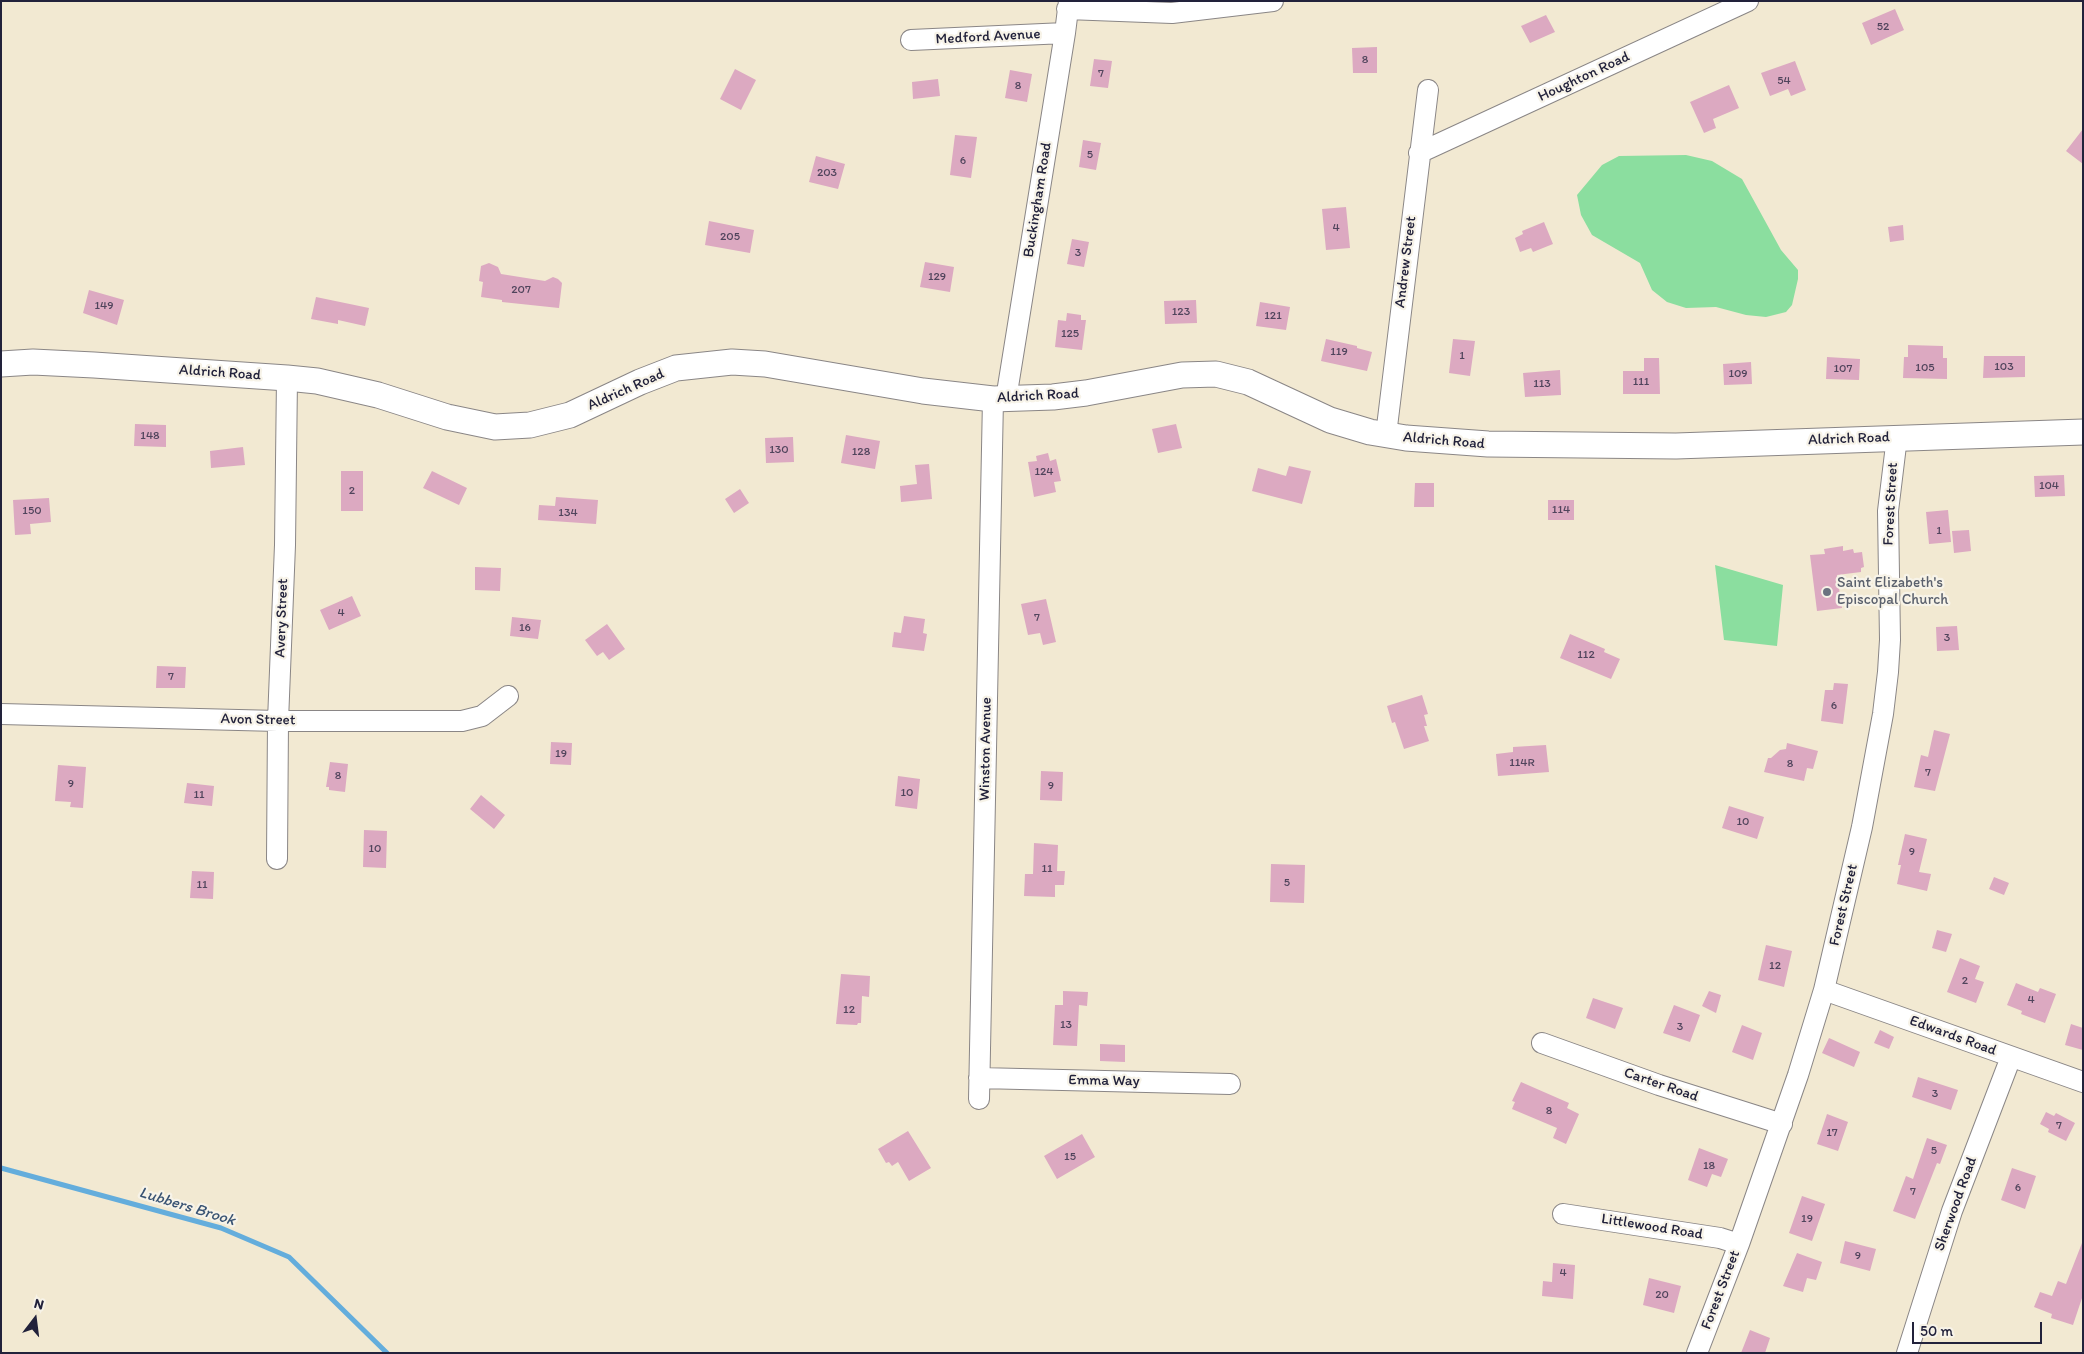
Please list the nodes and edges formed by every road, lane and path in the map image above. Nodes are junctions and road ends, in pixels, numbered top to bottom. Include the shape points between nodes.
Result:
1 (1273, 1) edge
2 (1748, 1) edge
3 (1068, 5) edge
4 (1065, 33) junction
5 (911, 40) dead end
6 (1428, 90) dead end
7 (1419, 153) junction
8 (1, 364) edge
9 (287, 378) junction
10 (1000, 399) junction
11 (2083, 432) edge
12 (1386, 435) junction
13 (1896, 437) junction
14 (508, 696) dead end
15 (1, 714) edge
16 (278, 721) junction
17 (278, 859) dead end
18 (1824, 990) junction
19 (1542, 1043) dead end
20 (2011, 1057) junction
21 (979, 1078) junction
22 (2083, 1082) edge
23 (1230, 1084) dead end
24 (979, 1099) dead end
25 (1782, 1124) junction
26 (1563, 1214) dead end
27 (1739, 1244) junction
28 (1697, 1353) edge
29 (1907, 1353) edge

1 - 3 street via 1172,13
2 - 7 street, Houghton Road
3 - 4 street, Buckingham Road
4 - 5 street, Medford Avenue
4 - 10 street, Buckingham Road
6 - 7 street, Andrew Street
7 - 12 street, Andrew Street
8 - 9 street, Aldrich Road via 33,362
9 - 10 street, Aldrich Road via 350,388 447,417 494,427 550,421 668,370 713,363 765,364 923,391
9 - 16 street, Avery Street
10 - 12 street, Aldrich Road via 1086,393 1182,375 1209,374 1242,380 1330,420
10 - 21 street, Winston Avenue
11 - 13 street, Aldrich Road
12 - 13 street, Aldrich Road via 1558,446 1676,446
13 - 18 street, Forest Street via 1888,511 1890,640 1883,714 1862,827
14 - 16 street, Avon Street via 482,716 469,720
15 - 16 street, Avon Street
16 - 17 street, Avery Street
18 - 20 street, Edwards Road
18 - 25 street, Forest Street
19 - 25 street, Carter Road
20 - 22 street, Edwards Road
20 - 29 street, Sherwood Road via 1952,1211
21 - 23 street, Emma Way
21 - 24 street, Winston Avenue
25 - 27 street, Forest Street
26 - 27 street, Littlewood Road via 1720,1238
27 - 28 street, Forest Street

